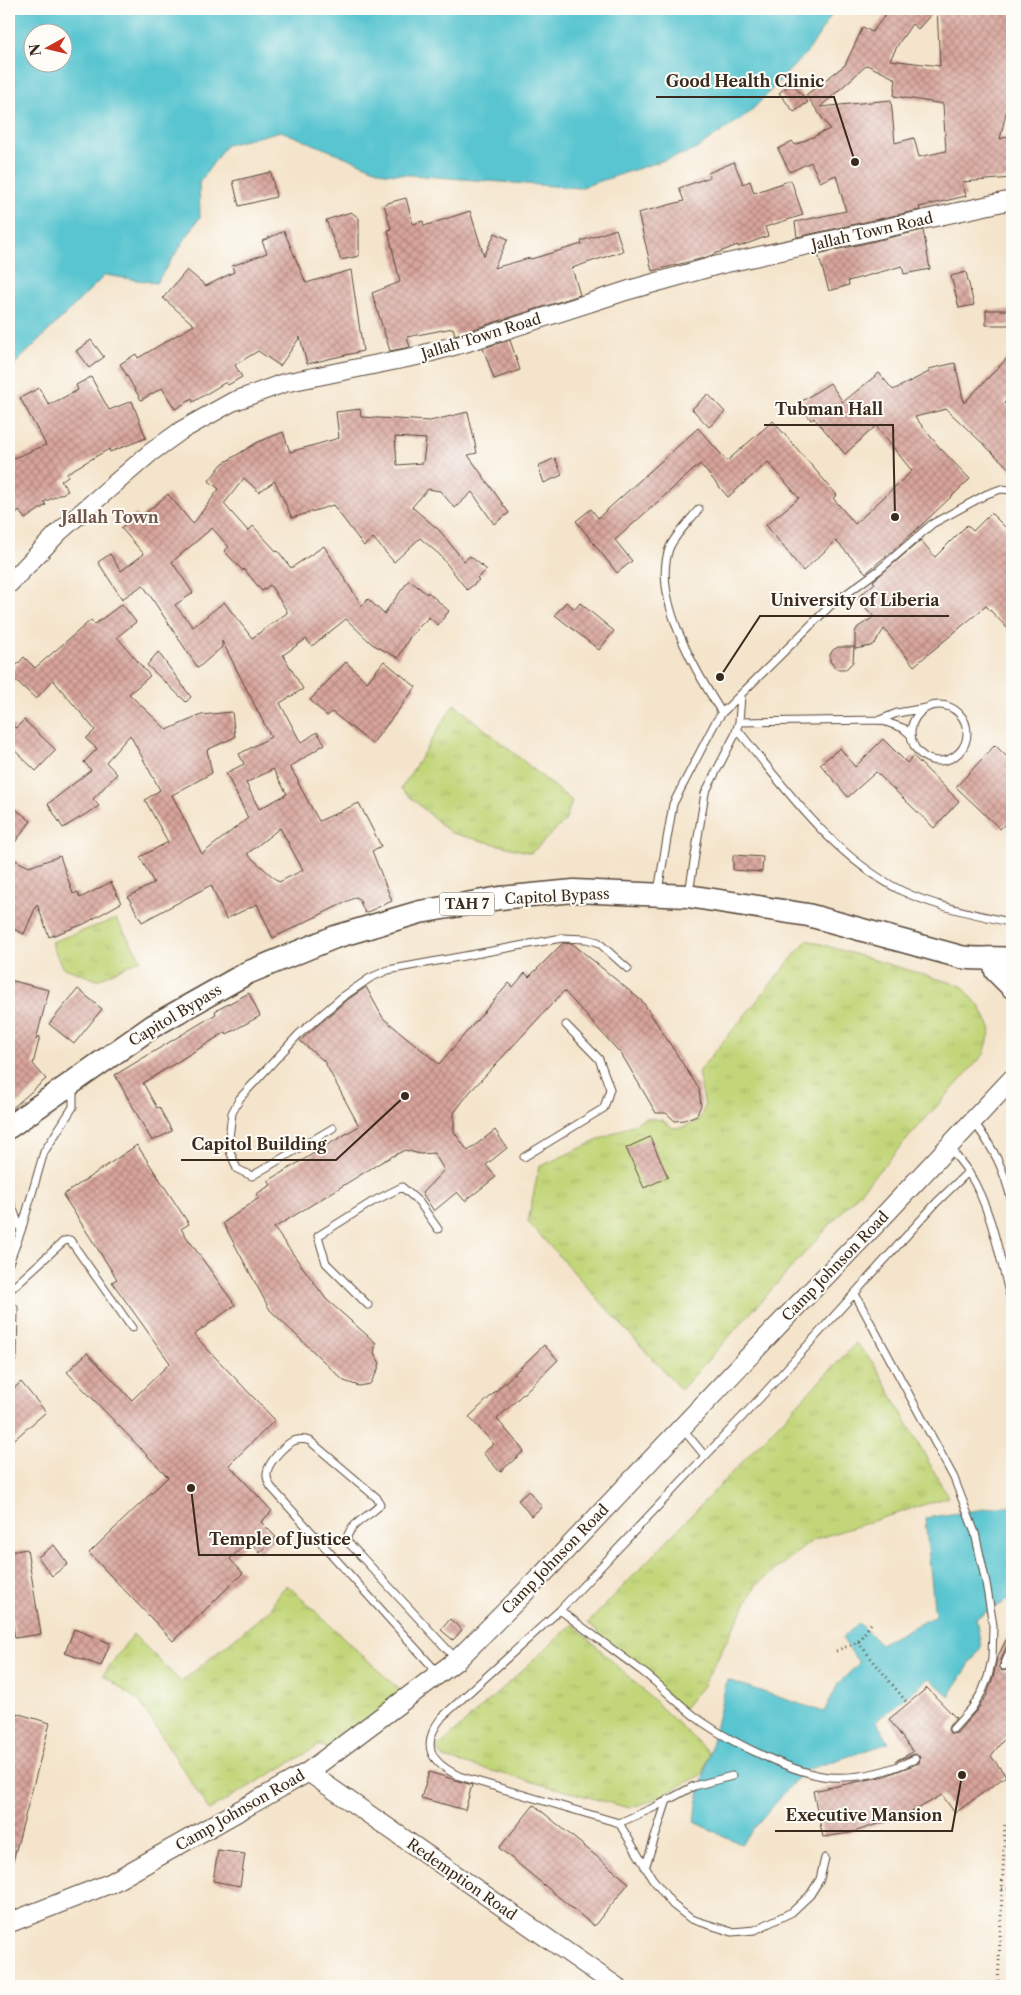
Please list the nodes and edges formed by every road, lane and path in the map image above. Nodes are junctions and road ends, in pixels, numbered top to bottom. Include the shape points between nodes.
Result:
1 (1012, 200) edge
2 (1012, 490) edge
3 (699, 509) dead end
4 (9, 584) edge
5 (741, 696) junction
6 (926, 708) junction
7 (722, 713) junction
8 (880, 720) junction
9 (738, 726) junction
10 (912, 735) junction
11 (657, 894) junction
12 (688, 896) junction
13 (1012, 923) edge
14 (1007, 968) edge
15 (628, 969) dead end
16 (1012, 987) edge
17 (566, 1026) dead end
18 (1012, 1079) edge
19 (73, 1082) junction
20 (973, 1122) junction
21 (9, 1127) edge
22 (333, 1128) dead end
23 (949, 1146) junction
24 (524, 1157) dead end
25 (968, 1172) junction
26 (9, 1198) edge
27 (1012, 1202) edge
28 (438, 1229) dead end
29 (21, 1231) junction
30 (9, 1263) edge
31 (9, 1291) edge
32 (855, 1294) junction
33 (1012, 1304) edge
34 (368, 1305) dead end
35 (14, 1308) dead end
36 (132, 1328) dead end
37 (9, 1365) edge
38 (682, 1428) junction
39 (705, 1456) junction
40 (560, 1610) junction
41 (874, 1621) dead end
42 (858, 1642) junction
43 (1012, 1646) edge
44 (836, 1651) dead end
45 (457, 1660) junction
46 (1004, 1666) dead end
47 (439, 1674) junction
48 (908, 1704) dead end
49 (953, 1729) dead end
50 (915, 1759) dead end
51 (308, 1772) junction
52 (732, 1776) dead end
53 (667, 1800) junction
54 (619, 1823) junction
55 (1012, 1823) edge
56 (825, 1858) dead end
57 (645, 1868) junction
58 (1012, 1889) edge
59 (1002, 1890) junction
60 (9, 1923) edge
61 (616, 1986) edge
62 (998, 1986) edge

1 - 4 street, Jallah Town Road via 718,265 468,342 417,356 284,383 232,402 150,452 59,532
2 - 5 lane via 1001,489 987,494 932,524 879,570 831,605
3 - 7 lane via 669,546 664,565 666,587 688,654
5 - 7 lane
5 - 9 lane
6 - 8 lane
6 - 10 lane via 914,722
6 - 10 lane via 942,705 959,714 966,726 964,747 950,759 931,760 919,752
7 - 11 lane via 673,804
8 - 9 lane
8 - 10 lane via 903,728
9 - 12 lane via 705,793
9 - 13 lane via 810,819 870,871 903,891
11 - 12 highway, Capitol Bypass / TAH 7
11 - 19 highway, Capitol Bypass / TAH 7 via 574,891 500,898 420,912 336,937 246,973 153,1026
12 - 14 highway, Capitol Bypass / TAH 7 via 808,915
14 - 16 highway, Capitol Bypass
15 - 22 lane via 598,942 586,938 562,938 388,970 370,978 340,998 298,1035 240,1098 232,1113 228,1146 237,1169 252,1176
17 - 24 lane via 598,1058 610,1089 604,1108
18 - 20 main road, Camp Johnson Road
19 - 21 highway, Capitol Bypass / TAH 7
19 - 29 lane via 73,1107 44,1152
20 - 23 main road, Camp Johnson Road
20 - 27 lane via 994,1150
23 - 25 lane
23 - 38 main road, Camp Johnson Road
25 - 32 lane
25 - 33 lane via 990,1222
26 - 29 lane
28 - 34 lane via 419,1202 402,1187 318,1236 326,1263
29 - 30 lane
31 - 36 lane via 64,1241 70,1240
32 - 39 lane
32 - 49 lane via 954,1478 975,1532 993,1625 992,1659 982,1692
35 - 37 lane via 13,1357
38 - 39 lane
38 - 45 main road, Camp Johnson Road
39 - 40 lane
40 - 50 lane via 644,1673 702,1722 754,1751 809,1773 829,1777 864,1775
40 - 54 lane via 442,1718 433,1728 429,1742 431,1752 434,1760 459,1776
41 - 42 path
42 - 44 path
42 - 48 path
43 - 46 lane
45 - 47 main road, Camp Johnson Road
45 - 47 lane via 346,1540 350,1530 378,1507 377,1498 310,1441 291,1442 268,1467 267,1481
47 - 51 main road, Camp Johnson Road
51 - 60 main road, Camp Johnson Road via 111,1883
51 - 61 street, Redemption Road
52 - 53 lane via 694,1786
53 - 54 lane
53 - 57 lane
54 - 57 lane
55 - 59 path via 1005,1823
56 - 57 lane via 820,1879 810,1895 792,1912 755,1930 732,1932 691,1919 673,1905
58 - 59 path
59 - 62 path

